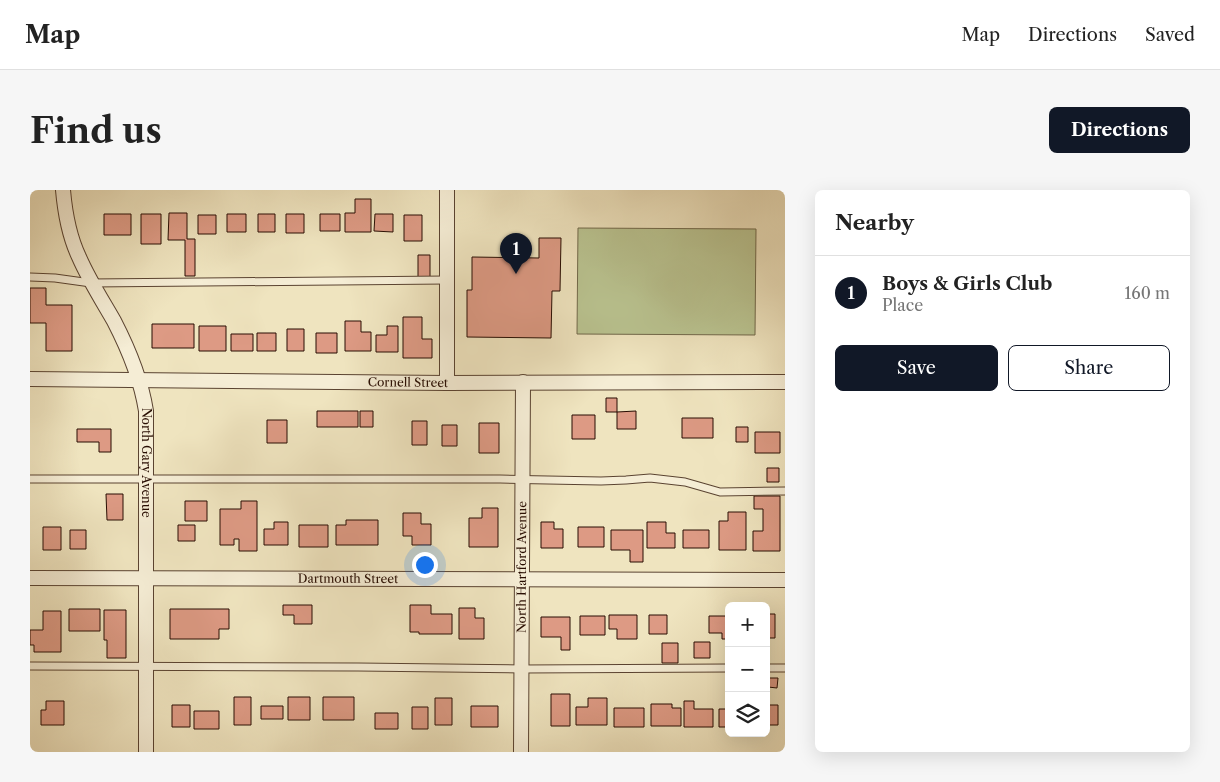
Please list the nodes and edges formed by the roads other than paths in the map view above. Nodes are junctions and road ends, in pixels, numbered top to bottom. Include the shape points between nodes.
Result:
1 (63, 190) edge
2 (447, 190) edge
3 (30, 277) edge
4 (447, 280) junction
5 (92, 283) junction
6 (30, 379) edge
7 (139, 380) junction
8 (523, 382) junction
9 (785, 382) edge
10 (447, 383) junction
11 (30, 479) edge
12 (146, 479) junction
13 (524, 480) junction
14 (785, 491) edge
15 (30, 578) edge
16 (146, 578) junction
17 (523, 578) junction
18 (785, 580) edge
19 (30, 666) edge
20 (146, 666) junction
21 (725, 668) edge
22 (770, 668) edge
23 (785, 668) edge
24 (522, 669) junction
25 (146, 752) edge
26 (521, 752) edge

1 - 5 street, North Gary Avenue via 69,228
2 - 4 street
3 - 5 lane
4 - 5 lane
4 - 10 street
5 - 7 street, North Gary Avenue via 128,349
6 - 7 street, Cornell Street
7 - 10 street, Cornell Street
7 - 12 street, North Gary Avenue via 146,411
8 - 9 street, Cornell Street
8 - 10 street, Cornell Street
8 - 13 street, North Hartford Avenue
11 - 12 lane
12 - 13 lane
12 - 16 street, North Gary Avenue
13 - 14 lane via 650,478 685,482 720,492
13 - 17 street, North Hartford Avenue
15 - 16 street, Dartmouth Street
16 - 17 street, Dartmouth Street
16 - 20 street, North Gary Avenue
17 - 18 street, Dartmouth Street
17 - 24 street, North Hartford Avenue
19 - 20 lane
20 - 24 lane
20 - 25 street, North Gary Avenue
21 - 24 lane
22 - 23 lane
24 - 26 street, North Hartford Avenue

